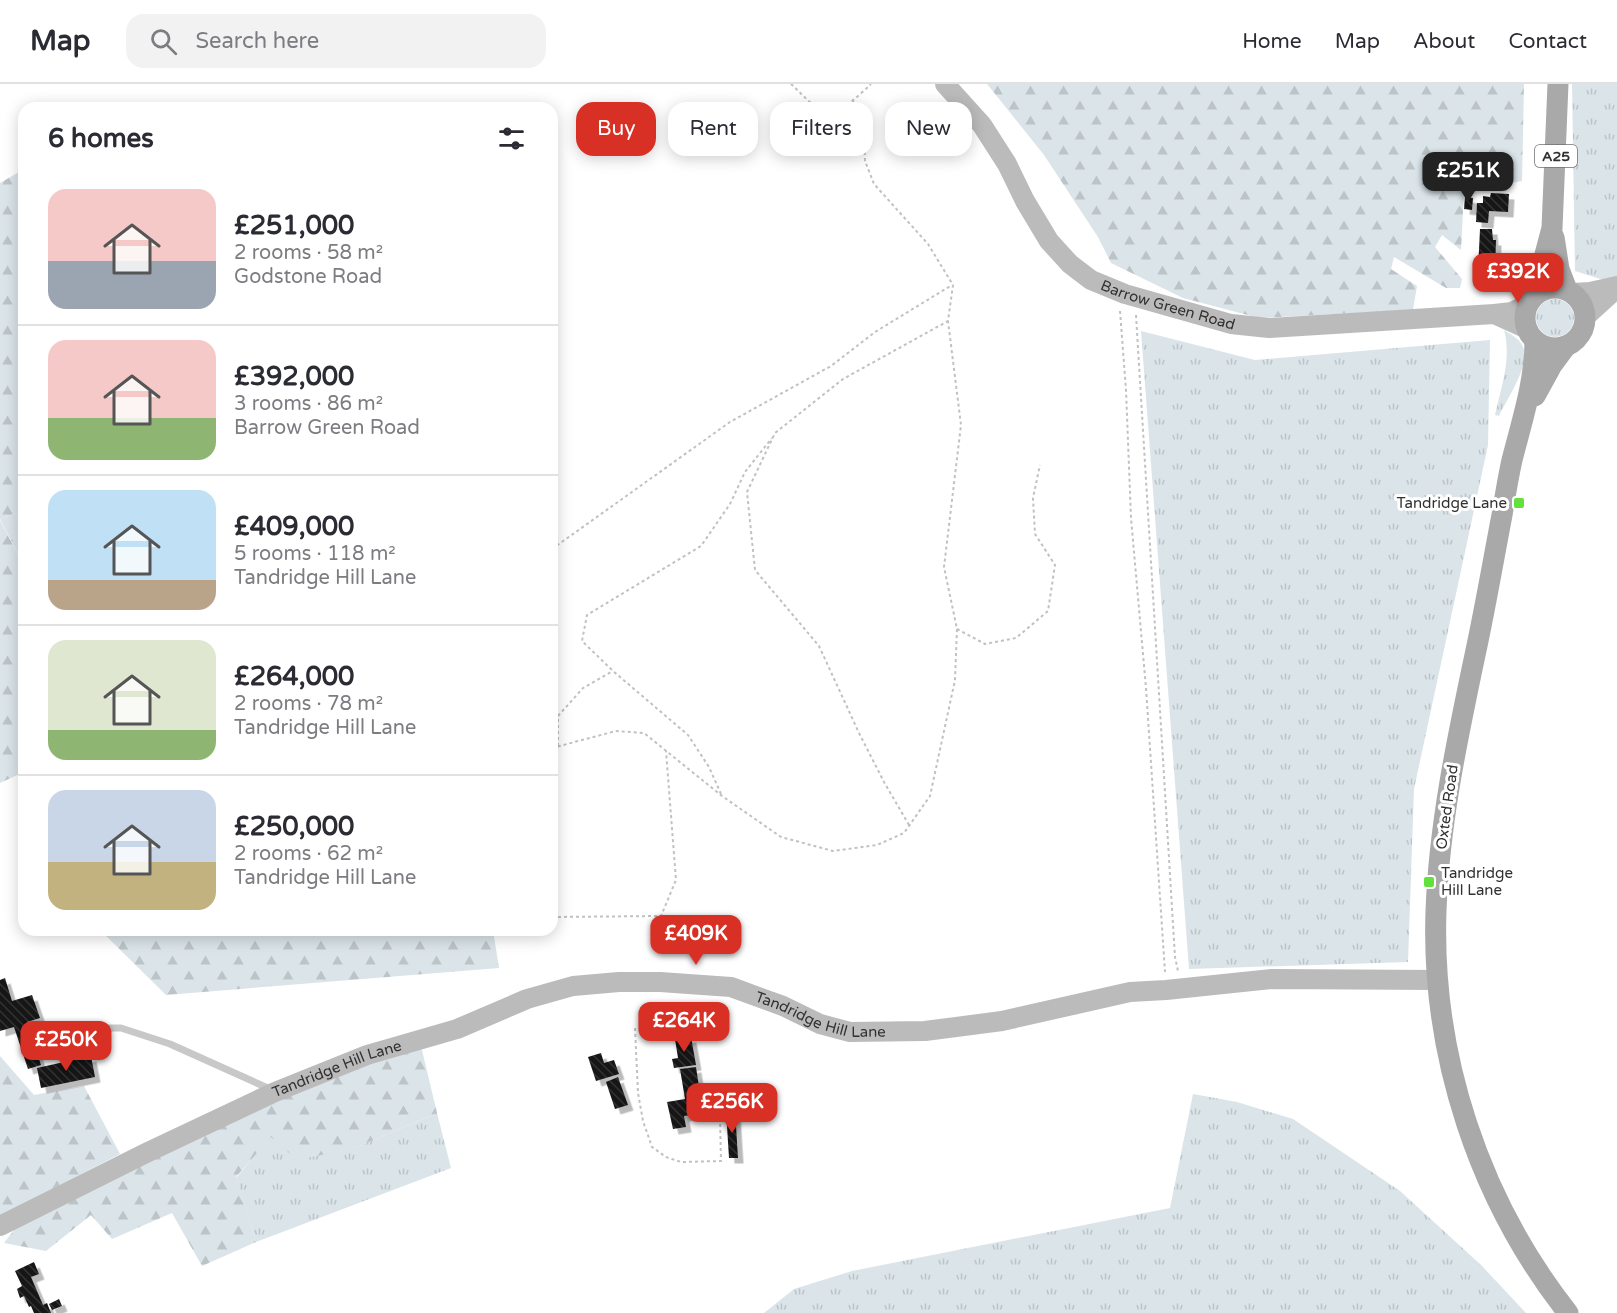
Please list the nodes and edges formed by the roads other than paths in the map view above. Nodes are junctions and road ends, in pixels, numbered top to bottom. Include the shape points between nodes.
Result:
1 (945, 84) edge
2 (1558, 84) edge
3 (1552, 228) junction
4 (1617, 287) edge
5 (1569, 292) junction
6 (1531, 300) junction
7 (1494, 314) junction
8 (1585, 317) junction
9 (1531, 335) junction
10 (1566, 346) junction
11 (1522, 421) junction
12 (1437, 981) junction
13 (50, 1038) dead end
14 (275, 1092) junction
15 (0, 1226) edge
16 (1568, 1313) edge

1 - 7 street, Barrow Green Road via 982,125 1049,241 1091,279 1127,294 1231,324 1269,328
2 - 3 main road, A25
3 - 5 main road, A25 via 1559,268
3 - 6 main road, A25
4 - 5 street
4 - 8 street
5 - 6 main road via 1543,290
5 - 8 main road via 1578,298
6 - 7 street, Barrow Green Road via 1512,312
6 - 9 main road via 1525,318
7 - 9 street, Barrow Green Road
8 - 10 main road via 1581,334
9 - 10 main road via 1544,346
9 - 11 main road, Oxted Road via 1535,361
10 - 11 main road, Oxted Road
11 - 12 main road, Oxted Road via 1456,747 1441,844 1436,912
12 - 14 street, Tandridge Hill Lane via 1272,979 1130,992 1002,1021 925,1030 850,1032 820,1024 731,987 660,982 573,986 527,999 457,1029 367,1055
12 - 16 main road, Oxted Road via 1447,1051 1466,1123 1487,1180 1528,1256
13 - 14 lane via 121,1028 170,1044
14 - 15 street, Tandridge Hill Lane

